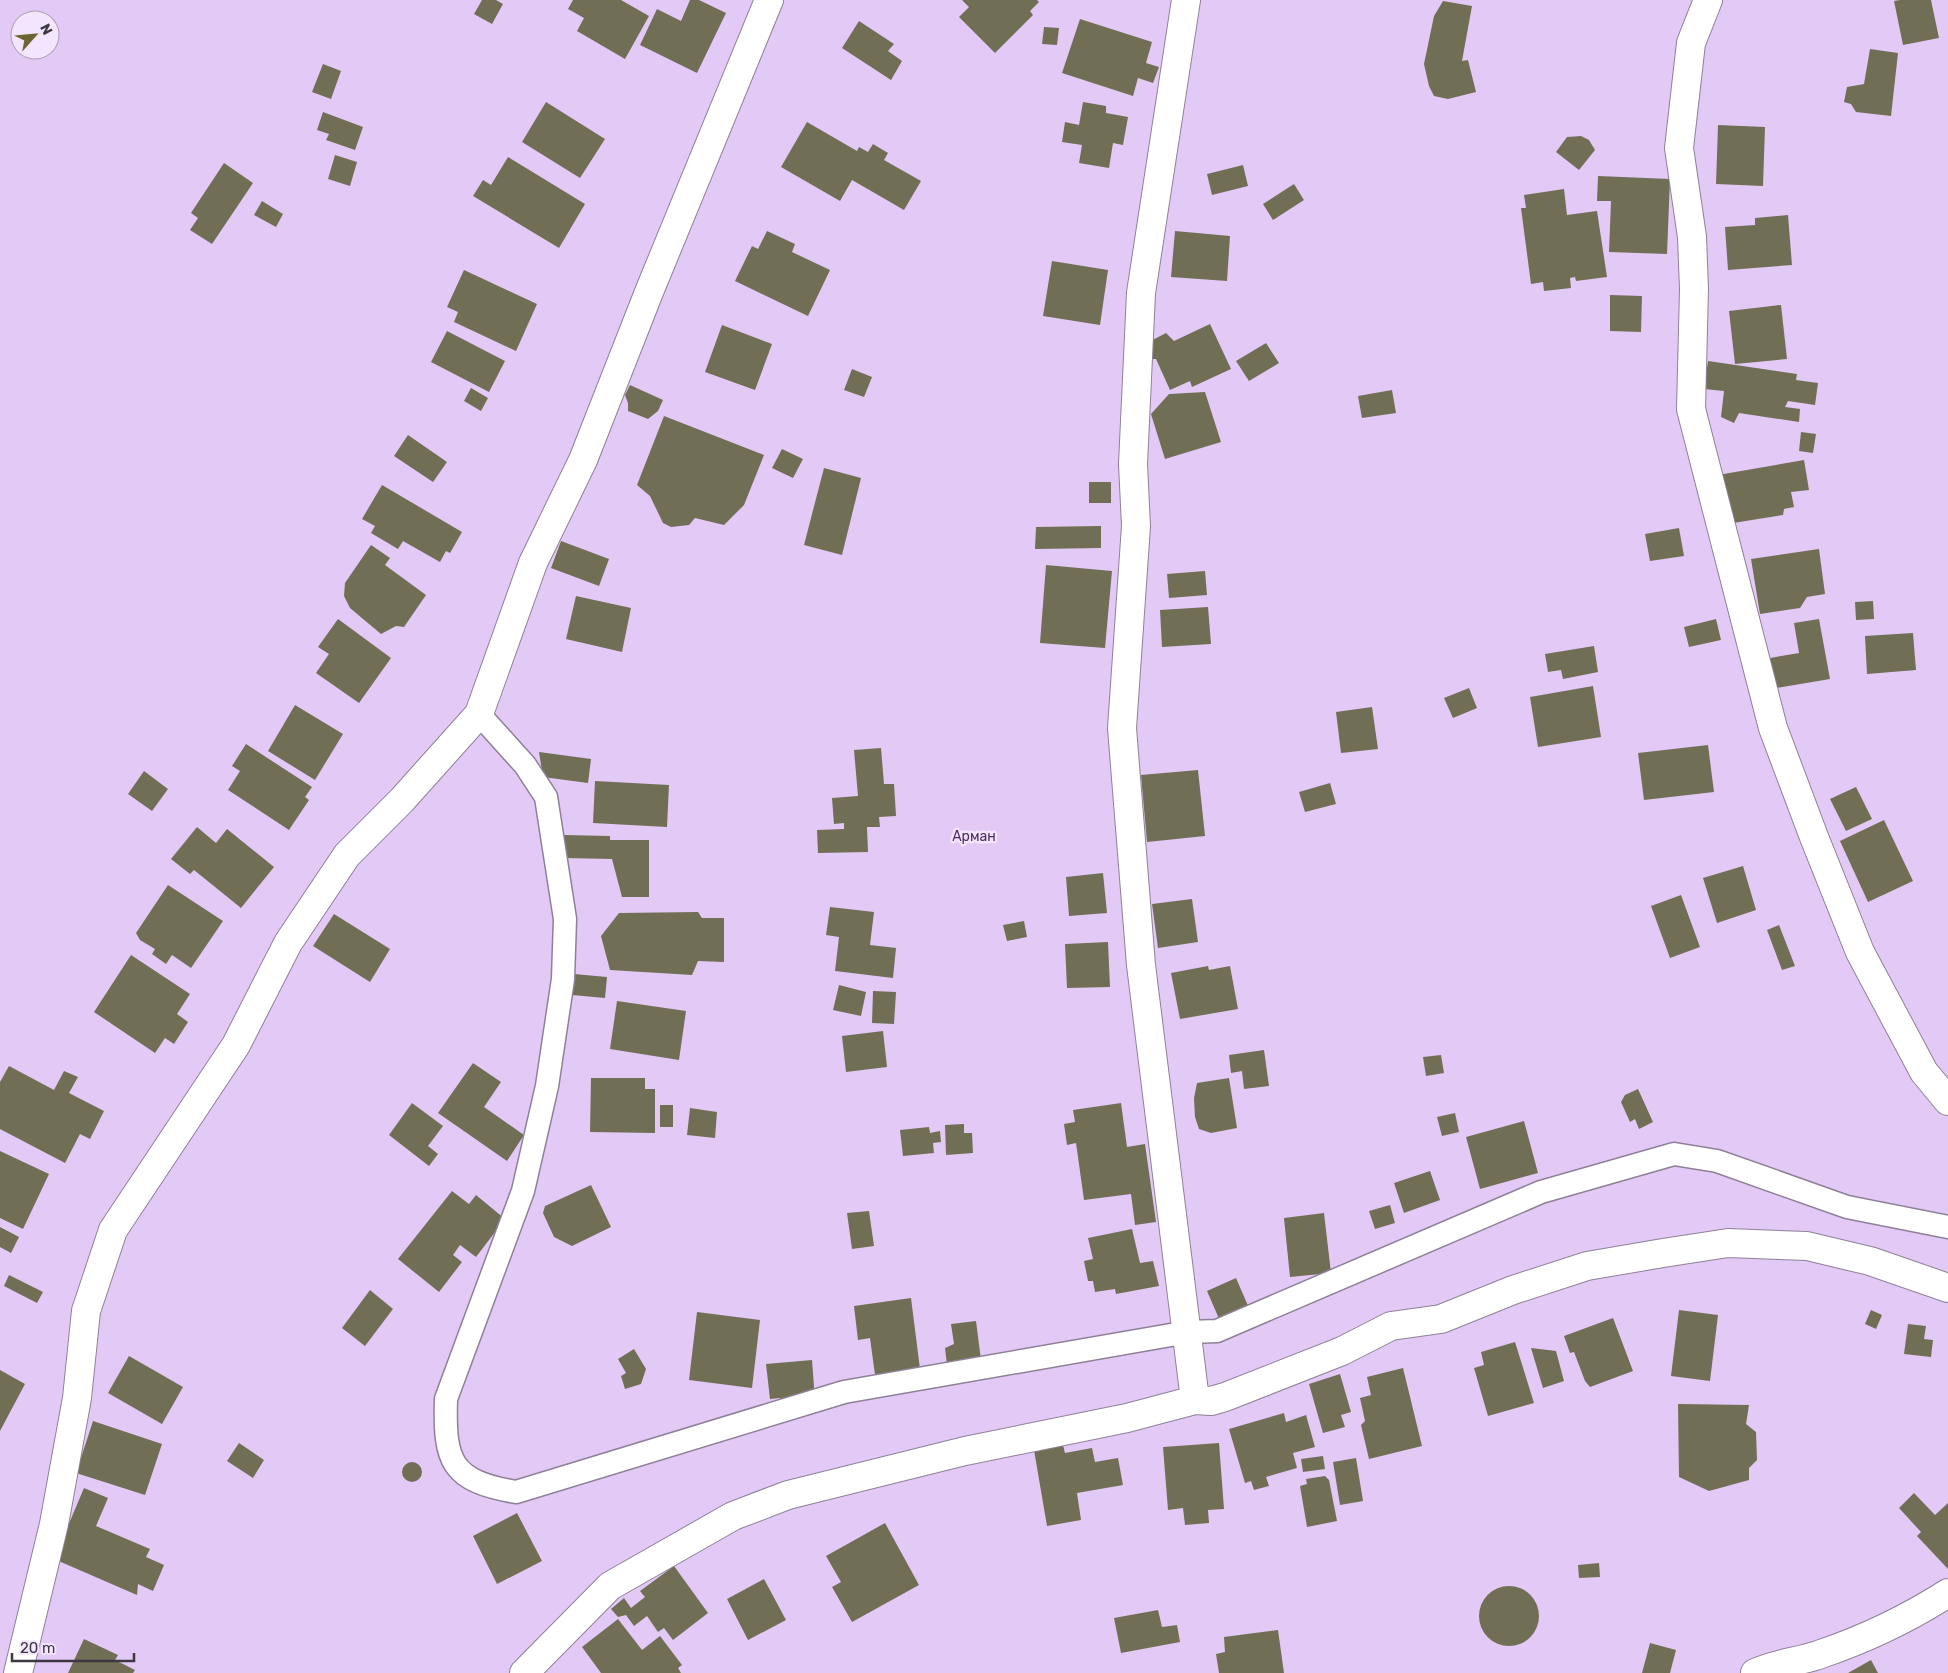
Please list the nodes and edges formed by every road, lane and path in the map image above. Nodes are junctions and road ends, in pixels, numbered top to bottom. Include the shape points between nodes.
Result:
1 (769, 0) edge
2 (1186, 0) edge
3 (1708, 0) edge
4 (479, 714) junction
5 (1948, 1101) edge
6 (1948, 1226) edge
7 (1948, 1288) edge
8 (1188, 1332) junction
9 (1194, 1400) junction
10 (1948, 1593) edge
11 (18, 1673) edge
12 (524, 1673) edge
13 (1755, 1673) edge

1 - 4 street via 583,460 533,563
2 - 8 street via 1141,293 1133,464 1136,526 1122,728 1141,966
3 - 5 street via 1691,43 1679,148 1692,238 1691,409 1773,728 1864,960 1924,1072
4 - 8 lane via 525,765 546,797 565,919 563,980 548,1076 523,1191 446,1399 445,1435 451,1460 468,1477 488,1488 516,1492 844,1392
4 - 11 street via 402,800 347,855 288,943 236,1045 113,1230 86,1312 77,1398 54,1524
6 - 8 lane via 1847,1207 1717,1161 1674,1154 1541,1192 1217,1331
7 - 9 street via 1870,1261 1807,1246 1719,1245 1587,1266 1513,1290 1442,1319 1391,1326 1342,1351 1226,1398
8 - 9 street
9 - 12 street via 1128,1418 965,1451 797,1493 733,1516 610,1586
10 - 13 street via 1915,1614 1820,1654 1772,1665

